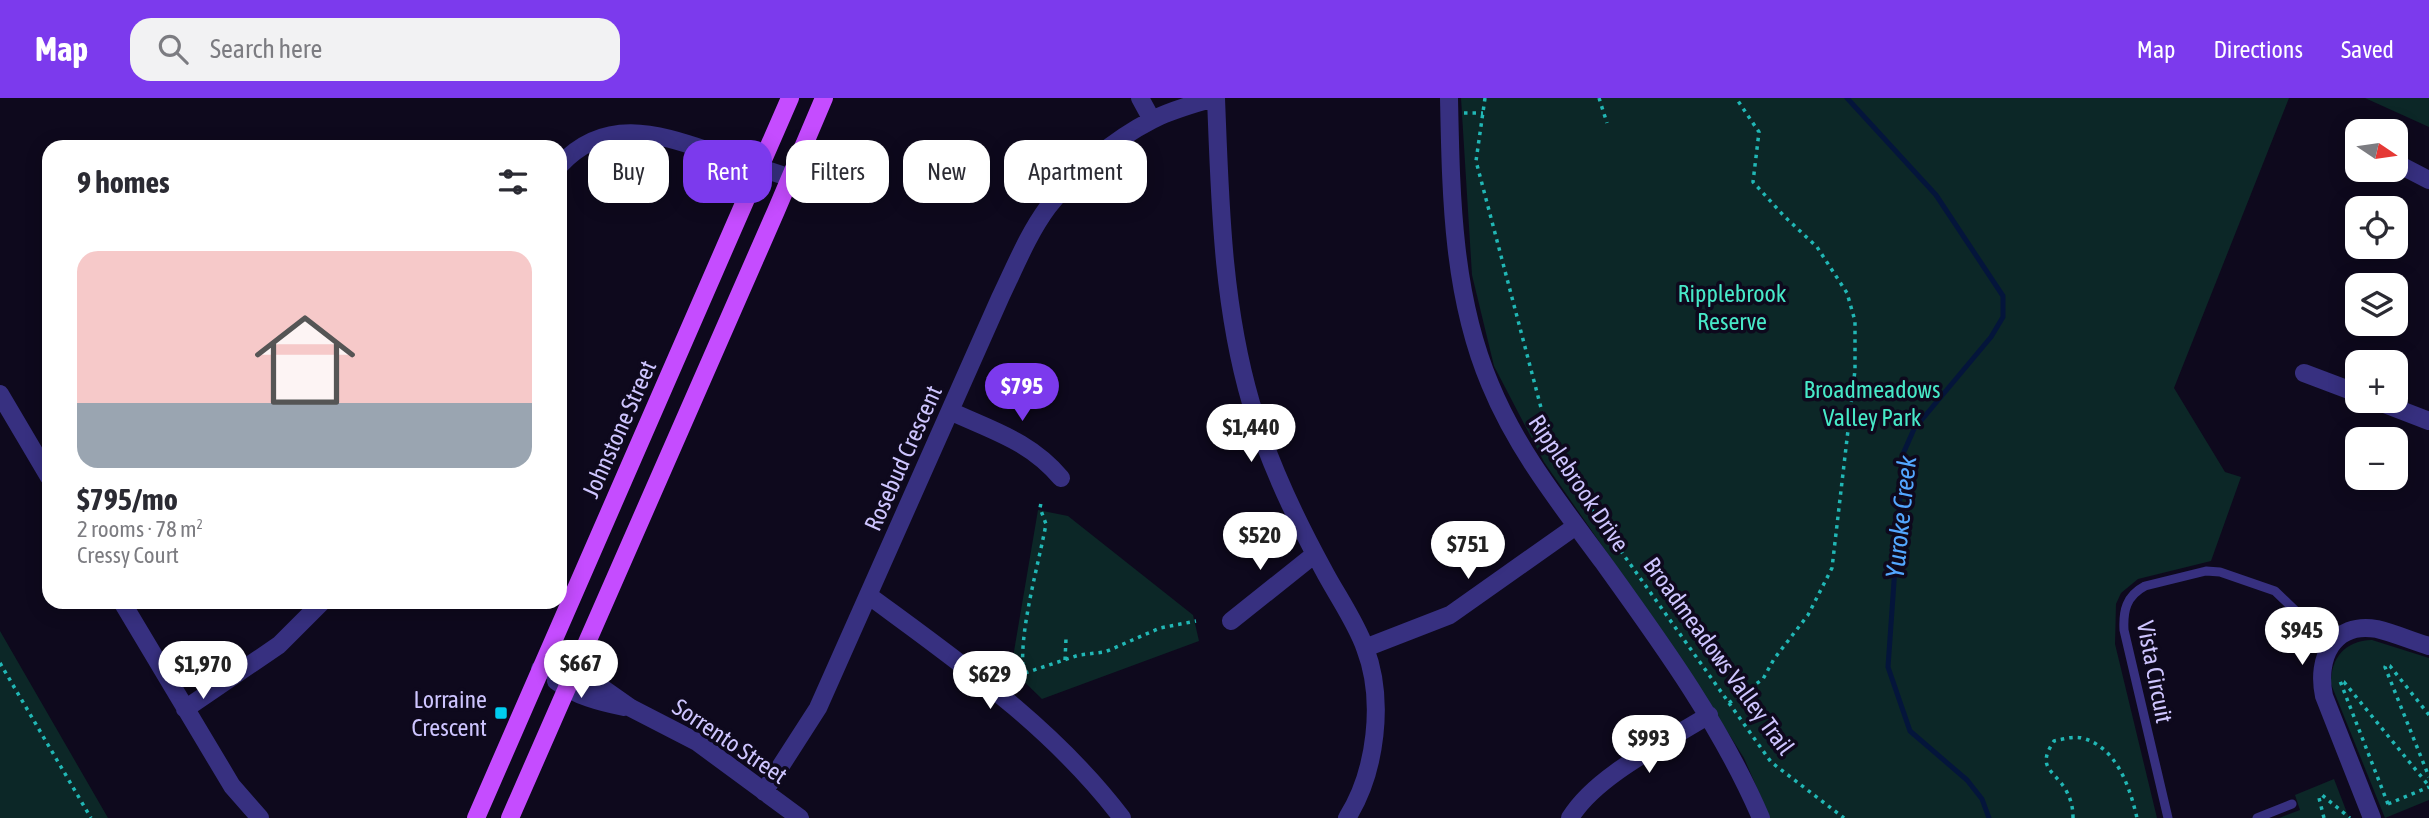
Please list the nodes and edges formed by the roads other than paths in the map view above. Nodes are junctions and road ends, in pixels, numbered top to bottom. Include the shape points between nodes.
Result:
1 (790, 98) edge
2 (824, 98) edge
3 (1140, 98) edge
4 (1214, 98) edge
5 (1449, 98) edge
6 (1152, 120) junction
7 (807, 140) edge
8 (772, 141) edge
9 (683, 142) edge
10 (567, 157) edge
11 (2408, 169) edge
12 (2429, 180) edge
13 (786, 189) edge
14 (746, 203) edge
15 (2304, 373) dead end
16 (2345, 388) edge
17 (0, 394) edge
18 (950, 411) junction
19 (2408, 413) edge
20 (2429, 421) edge
21 (42, 465) edge
22 (1061, 478) dead end
23 (1576, 526) junction
24 (1315, 554) junction
25 (868, 595) junction
26 (567, 607) edge
27 (126, 609) edge
28 (316, 609) edge
29 (566, 609) edge
30 (1231, 621) dead end
31 (2331, 645) junction
32 (2429, 646) edge
33 (1365, 648) junction
34 (540, 668) junction
35 (570, 682) junction
36 (185, 709) junction
37 (1709, 715) junction
38 (764, 792) junction
39 (2292, 804) dead end
40 (260, 818) edge
41 (476, 818) edge
42 (510, 818) edge
43 (800, 818) edge
44 (1122, 818) edge
45 (1347, 818) edge
46 (1570, 818) edge
47 (1761, 818) edge
48 (2168, 818) edge
49 (2257, 818) edge
50 (2372, 818) edge

1 - 8 main road, Johnstone Street
2 - 7 main road
3 - 6 street
4 - 6 street, Rosebud Crescent
4 - 24 street via 1224,268 1235,339 1264,444
5 - 23 street, Ripplebrook Drive via 1454,238 1474,336 1511,429
6 - 18 street, Rosebud Crescent via 1106,150 1048,207 1024,248
9 - 10 street via 661,135 617,134 597,139
11 - 12 street
13 - 35 main road
14 - 26 main road, Johnstone Street
15 - 16 street
17 - 21 street
18 - 22 street via 1028,447
18 - 25 street, Rosebud Crescent
19 - 20 street
23 - 33 street via 1450,615
23 - 37 street, Ripplebrook Drive
24 - 30 street
24 - 33 street
25 - 38 street, Rosebud Crescent via 818,708
25 - 44 street via 1040,728
27 - 36 street
28 - 36 street via 279,645
29 - 34 main road, Johnstone Street
31 - 32 street via 2343,634 2361,628
31 - 48 lane, Vista Circuit via 2275,591 2220,572 2206,571 2136,591 2126,606 2124,631
31 - 50 street via 2322,660 2324,696
33 - 45 street via 1375,718 1362,787
34 - 35 street, Sorrento Street
34 - 41 main road, Johnstone Street
35 - 38 street, Sorrento Street via 604,689 697,742
35 - 42 main road
36 - 40 street via 232,786
37 - 46 street via 1603,780
37 - 47 street, Ripplebrook Drive
38 - 43 street, Sorrento Street
39 - 49 lane

